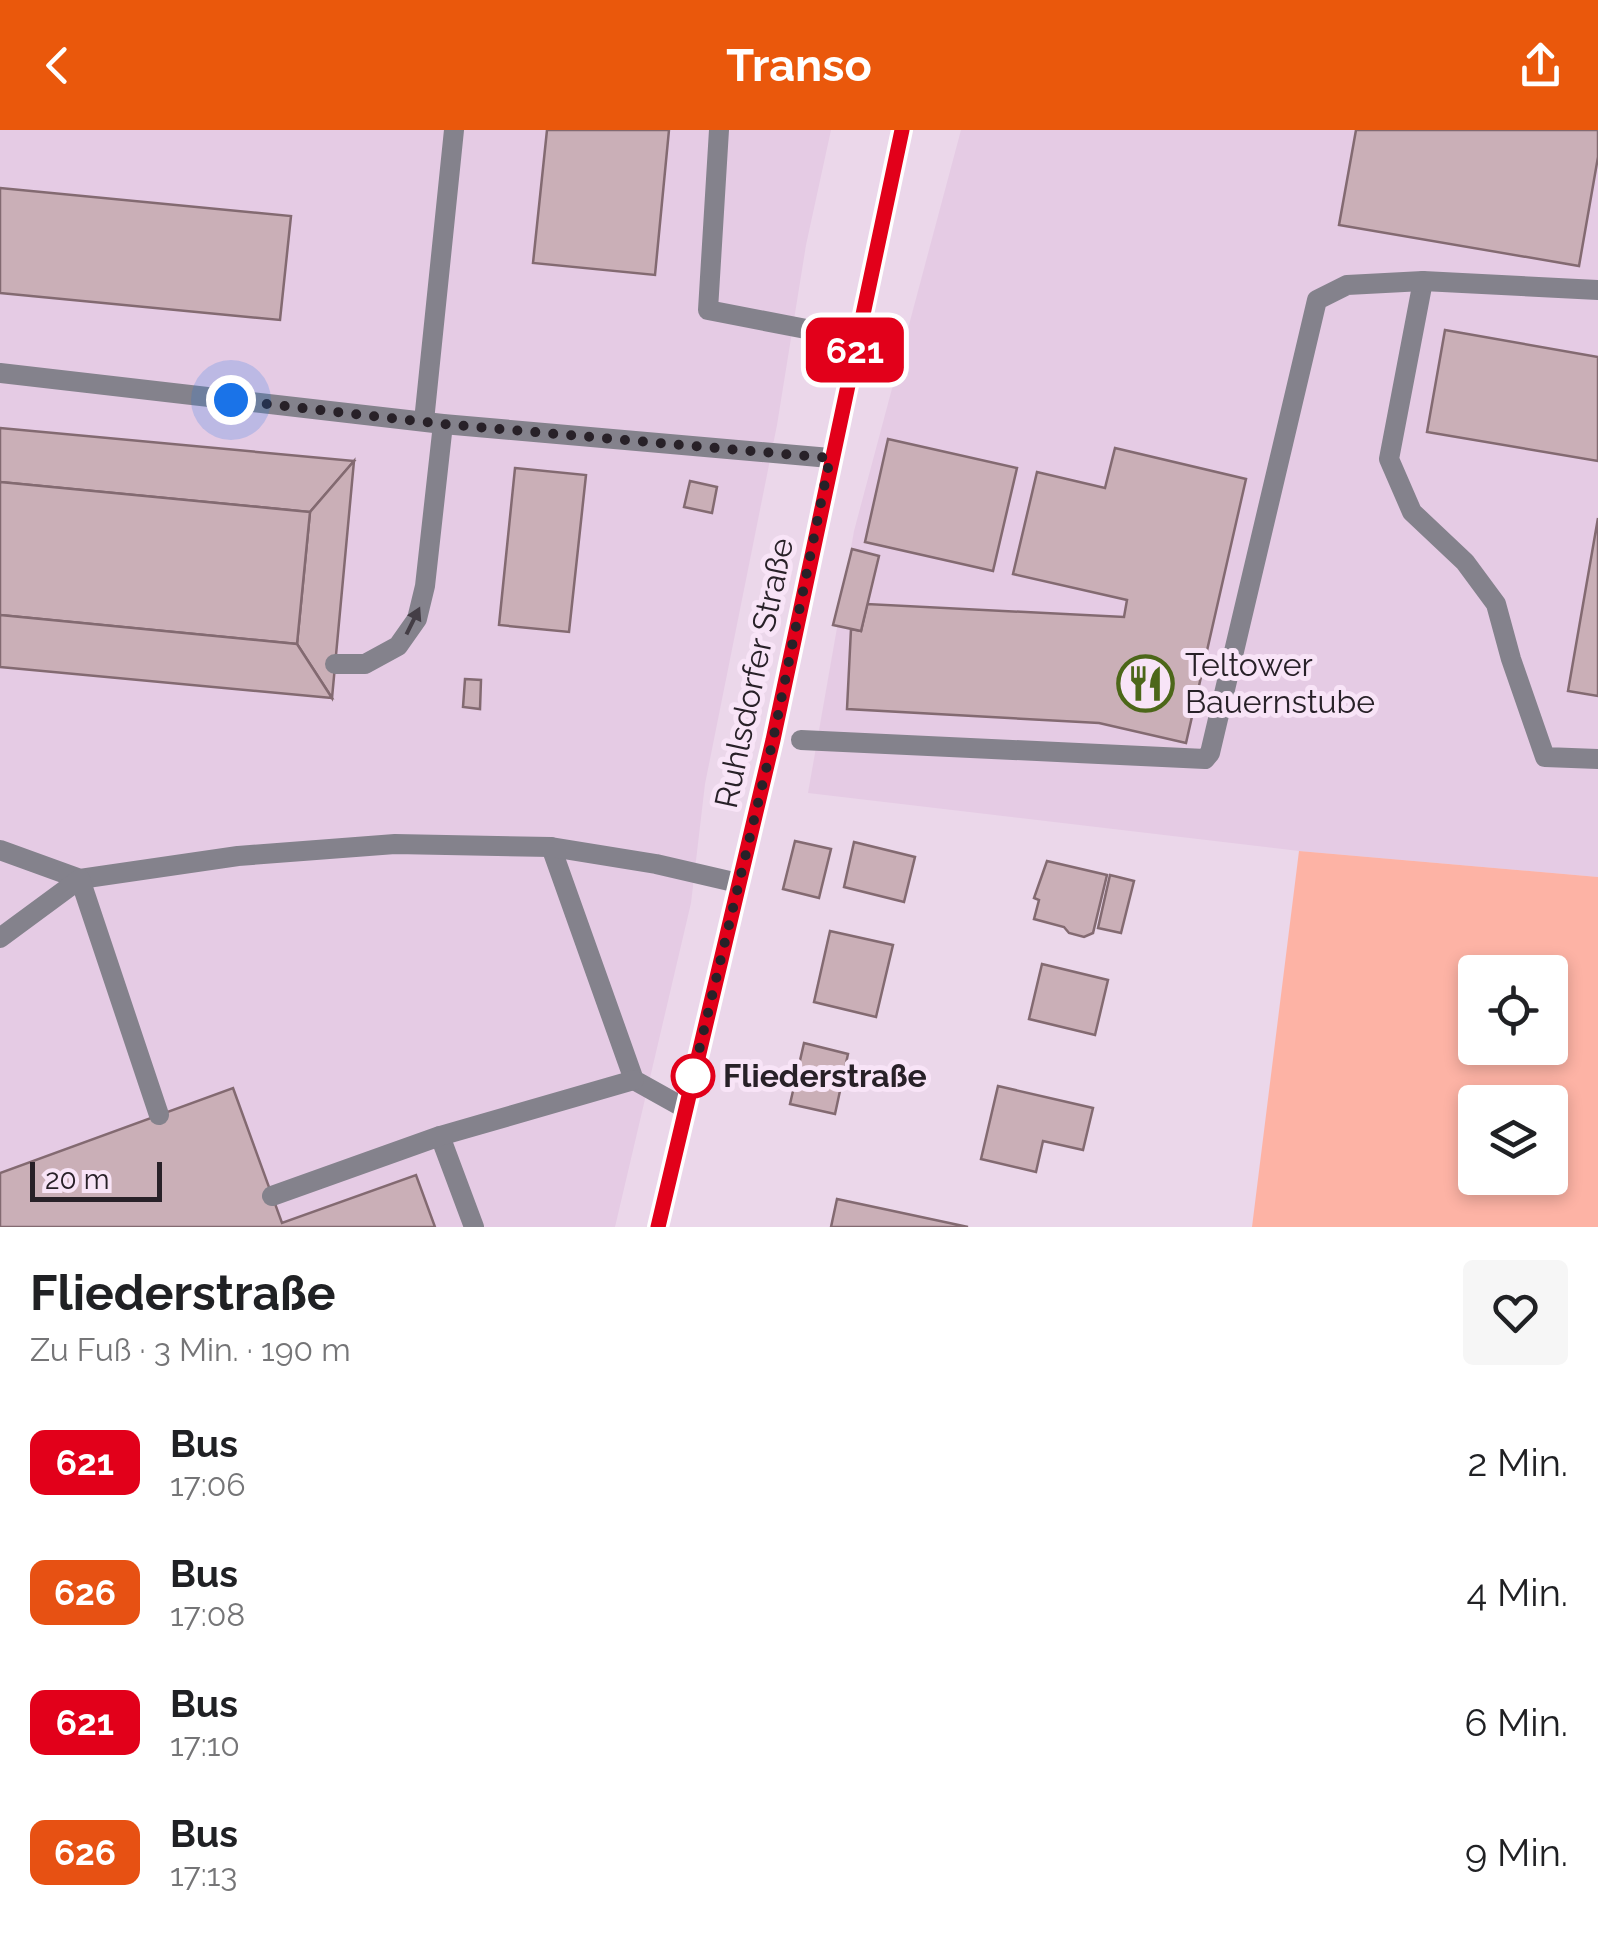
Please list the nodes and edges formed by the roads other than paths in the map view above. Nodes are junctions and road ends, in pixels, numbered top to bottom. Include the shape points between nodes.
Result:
1 (454, 130) edge
2 (719, 130) edge
3 (902, 130) edge
4 (1423, 280) junction
5 (1598, 290) edge
6 (858, 339) junction
7 (0, 373) edge
8 (433, 422) junction
9 (830, 458) junction
10 (335, 664) dead end
11 (802, 740) dead end
12 (1598, 759) edge
13 (551, 847) junction
14 (0, 850) edge
15 (80, 879) junction
16 (738, 883) junction
17 (0, 938) edge
18 (634, 1080) junction
19 (686, 1109) junction
20 (159, 1115) dead end
21 (440, 1136) junction
22 (272, 1196) dead end
23 (474, 1227) edge
24 (658, 1227) edge

1 - 8 lane
2 - 6 lane via 708,310
3 - 6 main road, Ruhlsdorfer Straße
4 - 5 lane
4 - 11 lane via 1347,285 1317,300 1204,759
4 - 12 lane via 1388,459 1412,512 1465,562 1496,604 1545,757
6 - 9 main road, Ruhlsdorfer Straße
7 - 8 lane
8 - 9 lane
10 -> 8 lane via 364,664 398,646 417,619 425,586
9 - 16 main road, Ruhlsdorfer Straße
13 - 15 lane via 395,844 238,856
13 - 16 lane
13 - 18 lane
14 - 15 lane
15 - 17 lane
15 - 20 lane
16 - 19 main road, Ruhlsdorfer Straße
18 - 19 lane
18 - 21 lane
19 - 24 main road, Ruhlsdorfer Straße
21 - 22 lane
21 - 23 lane

